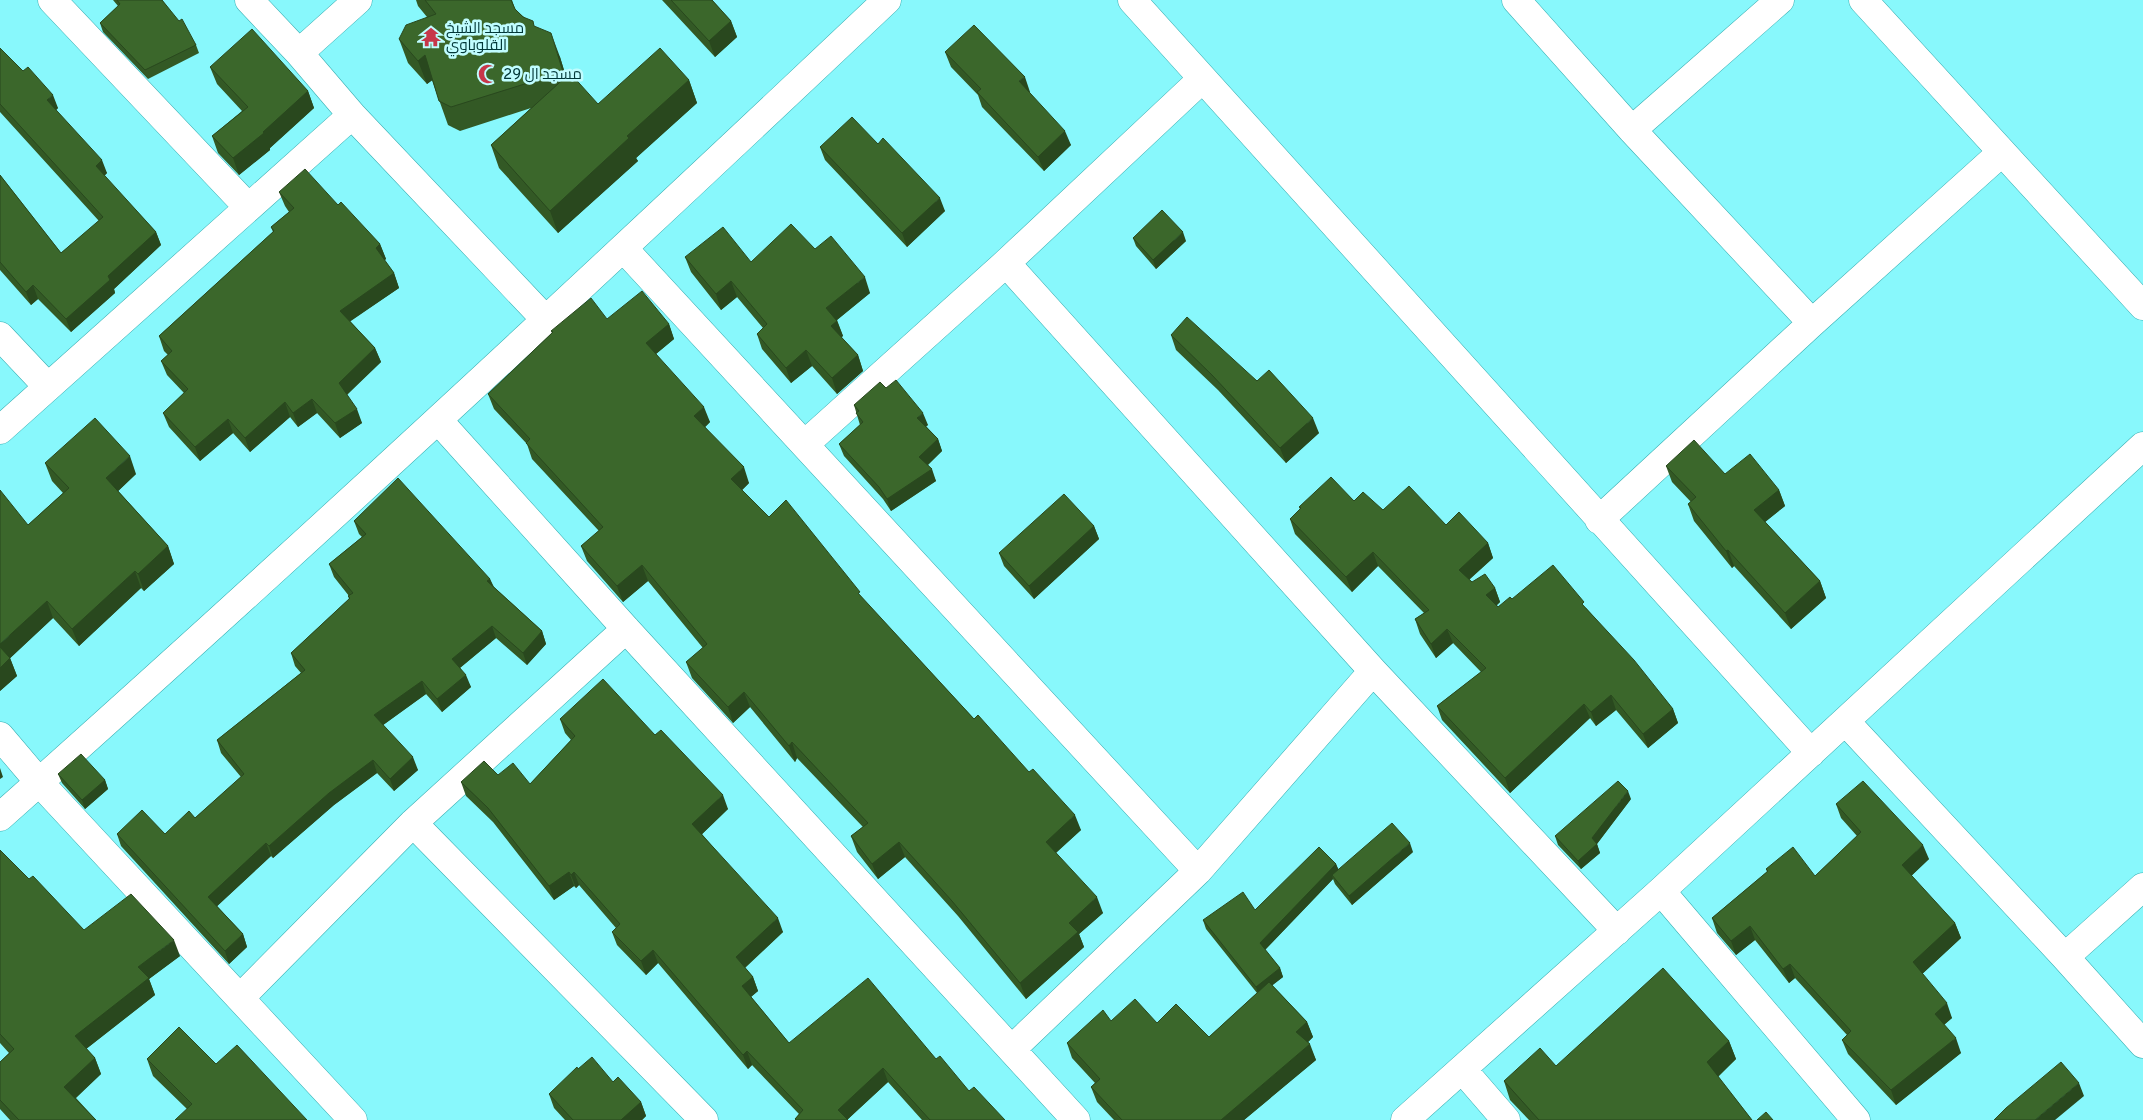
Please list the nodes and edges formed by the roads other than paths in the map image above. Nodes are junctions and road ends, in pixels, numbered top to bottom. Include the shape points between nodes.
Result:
1 (52, 0) edge
2 (249, 0) edge
3 (358, 0) edge
4 (887, 0) edge
5 (1516, 0) edge
6 (1780, 0) edge
7 (1863, 0) edge
8 (1142, 3) edge
9 (299, 53) junction
10 (1202, 79) junction
11 (352, 115) junction
12 (1632, 130) junction
13 (2001, 152) junction
14 (248, 207) junction
15 (624, 249) junction
16 (1006, 263) junction
17 (2143, 306) edge
18 (545, 319) junction
19 (1812, 323) junction
20 (0, 336) edge
21 (48, 387) junction
22 (438, 420) junction
23 (0, 430) edge
24 (805, 444) junction
25 (2143, 446) edge
26 (1599, 520) junction
27 (626, 629) junction
28 (1373, 671) junction
29 (1846, 722) junction
30 (0, 736) edge
31 (1811, 753) junction
32 (40, 782) junction
33 (0, 817) edge
34 (413, 824) junction
35 (1198, 871) junction
36 (2143, 887) edge
37 (1661, 891) junction
38 (1617, 931) junction
39 (2065, 957) junction
40 (241, 997) junction
41 (2143, 1044) edge
42 (1012, 1049) junction
43 (1462, 1069) junction
44 (352, 1120) edge
45 (704, 1120) edge
46 (1076, 1120) edge
47 (1405, 1120) edge
48 (1506, 1120) edge
49 (1856, 1120) edge

1 - 14 street
2 - 9 street
3 - 9 street
4 - 15 street
5 - 12 street
6 - 12 street
7 - 13 street
8 - 10 street
9 - 11 street
10 - 16 street
10 - 26 street
11 - 14 street
11 - 18 street
12 - 19 street
13 - 17 street
13 - 19 street
14 - 21 street
15 - 18 street
15 - 24 street
16 - 24 street
16 - 28 street
18 - 22 street
19 - 26 street
20 - 21 street
21 - 23 street
22 - 27 street
22 - 32 street
24 - 35 street
25 - 29 street
26 - 31 street
27 - 34 street
27 - 42 street
28 - 35 street
28 - 38 street
29 - 31 street
29 - 39 street
30 - 32 street
31 - 37 street
32 - 33 street
32 - 40 street
34 - 40 street
34 - 45 street
35 - 42 street
36 - 39 street
37 - 38 street
37 - 49 street
38 - 43 street
39 - 41 street
40 - 44 street
42 - 46 street
43 - 47 street
43 - 48 street

